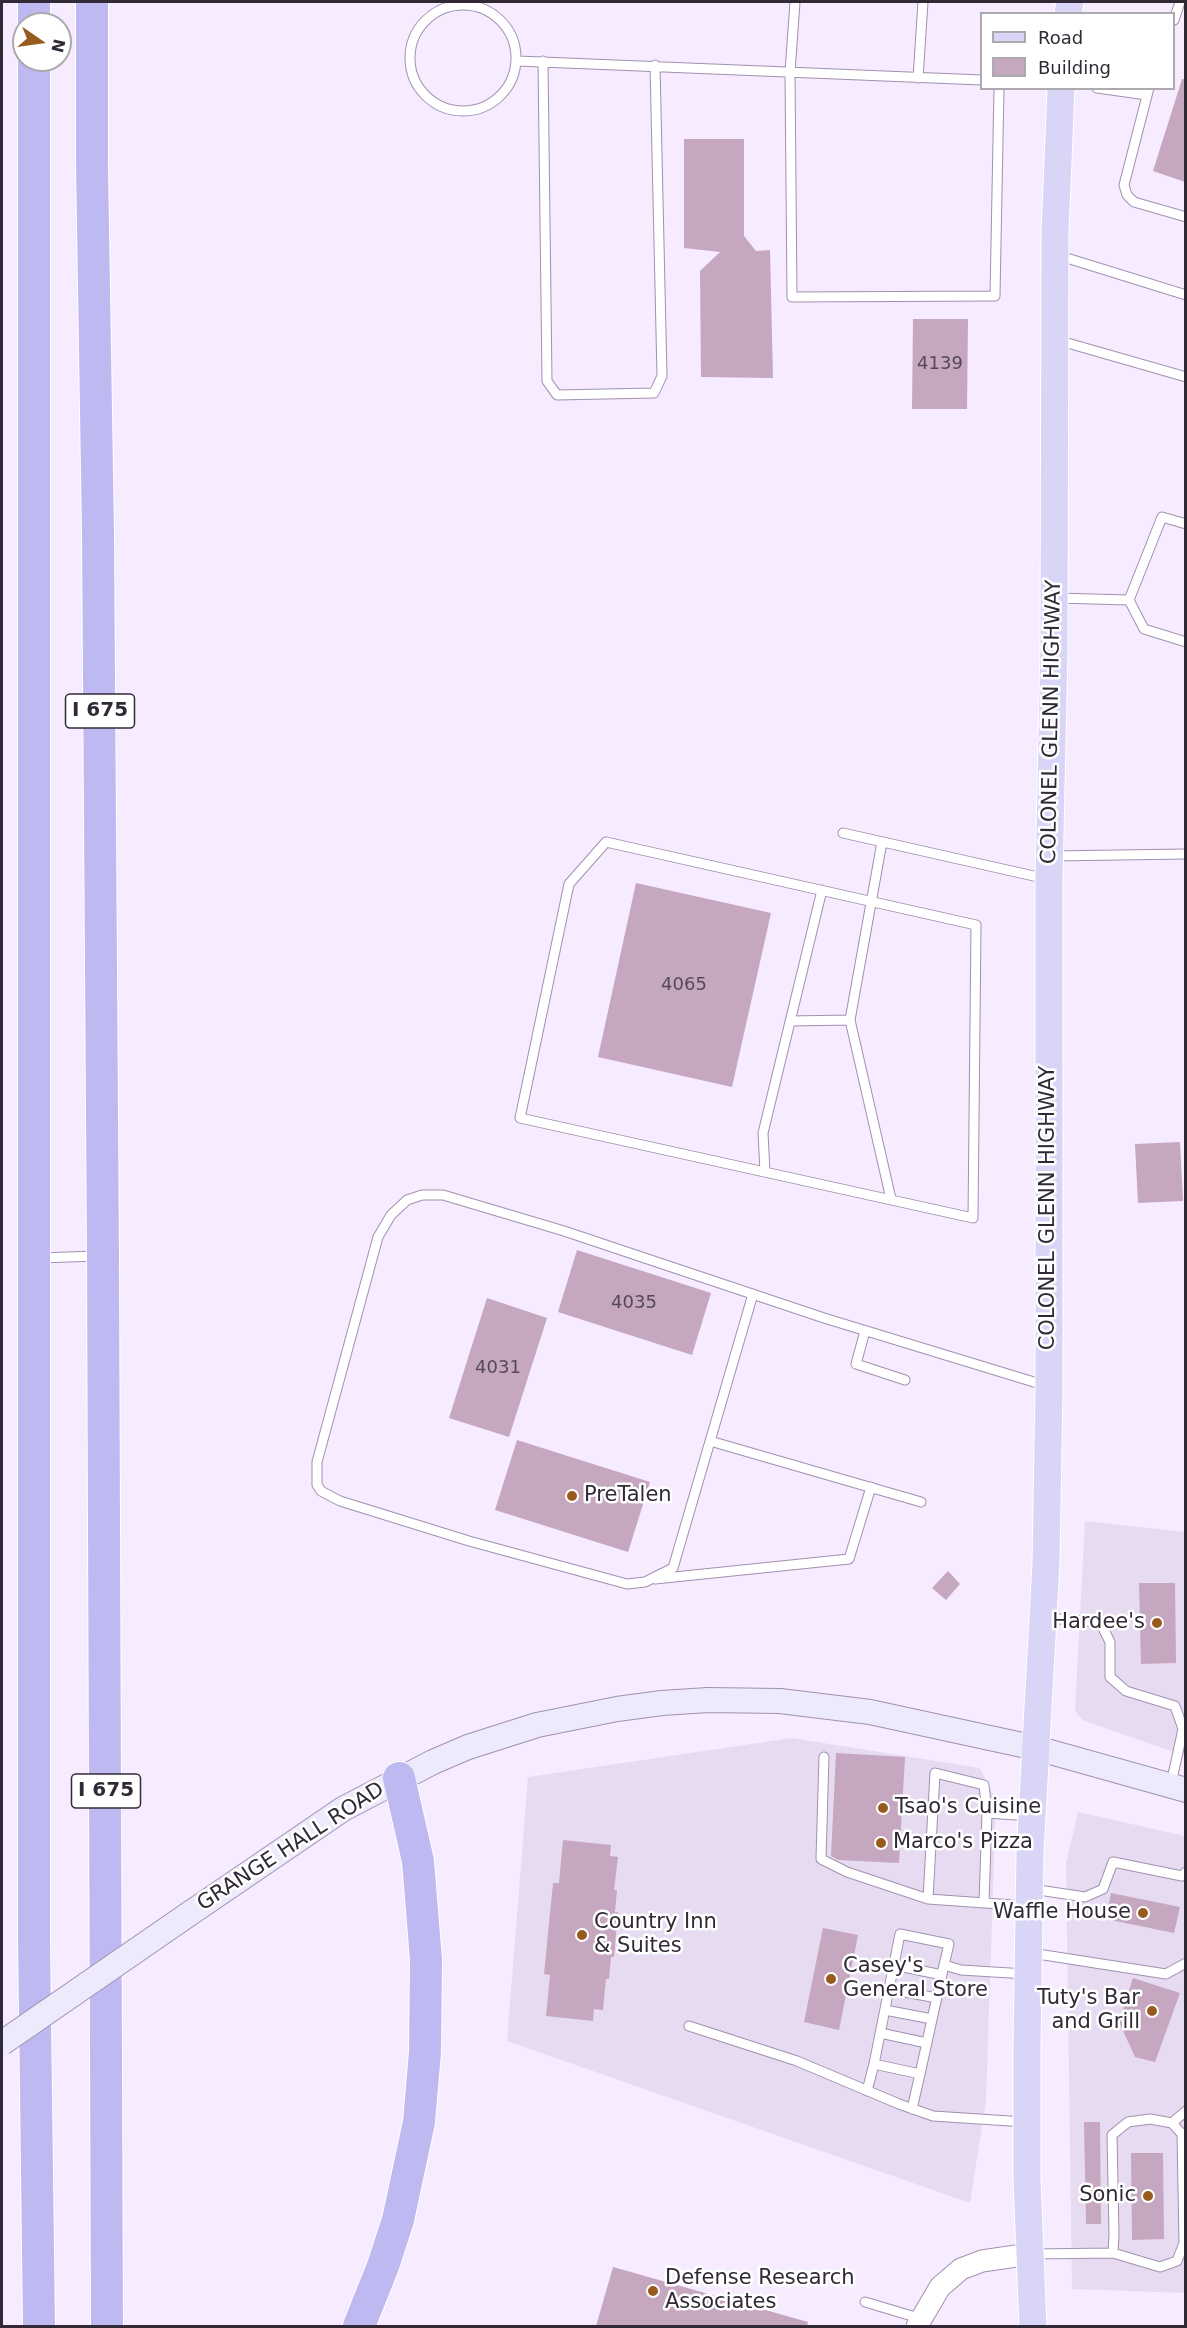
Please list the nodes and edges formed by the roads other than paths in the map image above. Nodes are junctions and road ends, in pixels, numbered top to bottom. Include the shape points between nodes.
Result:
1 (92, 2) edge
2 (106, 2) edge
3 (795, 2) edge
4 (923, 2) edge
5 (517, 61) junction
6 (543, 61) junction
7 (654, 65) junction
8 (34, 72) edge
9 (790, 72) junction
10 (918, 78) junction
11 (980, 80) edge
12 (999, 90) edge
13 (1060, 90) edge
14 (1122, 90) edge
15 (1148, 92) edge
16 (92, 165) junction
17 (1185, 217) edge
18 (1055, 254) junction
19 (1185, 295) edge
20 (1055, 339) junction
21 (1185, 377) edge
22 (1185, 524) edge
23 (1054, 598) junction
24 (1129, 600) junction
25 (1185, 642) edge
26 (843, 833) dead end
27 (882, 842) junction
28 (1185, 854) edge
29 (1050, 868) junction
30 (822, 890) junction
31 (870, 901) junction
32 (850, 1020) junction
33 (790, 1021) junction
34 (765, 1172) junction
35 (891, 1199) junction
36 (103, 1256) junction
37 (34, 1258) junction
38 (753, 1294) junction
39 (865, 1331) junction
40 (905, 1380) dead end
41 (1050, 1387) junction
42 (710, 1441) junction
43 (871, 1487) junction
44 (921, 1502) dead end
45 (650, 1580) junction
46 (1043, 1618) junction
47 (1036, 1748) junction
48 (824, 1757) dead end
49 (399, 1778) junction
50 (1178, 1788) edge
51 (987, 1813) junction
52 (1032, 1816) junction
53 (1185, 1872) edge
54 (1029, 1897) junction
55 (928, 1899) junction
56 (984, 1903) junction
57 (1028, 1963) junction
58 (1185, 1963) edge
59 (894, 1965) junction
60 (943, 1970) junction
61 (889, 1989) junction
62 (937, 1998) junction
63 (885, 2010) junction
64 (932, 2019) junction
65 (689, 2026) dead end
66 (880, 2033) junction
67 (2, 2043) edge
68 (927, 2043) junction
69 (874, 2064) junction
70 (920, 2074) junction
71 (867, 2091) junction
72 (912, 2109) junction
73 (1185, 2111) edge
74 (1027, 2122) junction
75 (1172, 2123) junction
76 (1113, 2253) junction
77 (1030, 2254) junction
78 (865, 2302) dead end
79 (919, 2323) edge
80 (39, 2326) edge
81 (107, 2326) edge
82 (358, 2326) edge
83 (1033, 2326) edge

1 - 16 highway, I 675
2 - 16 highway
3 - 9 lane
4 - 10 lane
5 - 5 lane via 507,28 495,15 464,4 447,6 422,23 409,55 421,91 428,99 456,111 472,110 498,97 512,77
5 - 6 lane
6 - 7 lane
6 - 7 lane via 547,381 557,395 654,393 662,376
7 - 9 lane
8 - 37 highway
9 - 10 lane
9 - 12 lane via 792,297 994,296
10 - 11 lane
13 - 18 main road, COLONEL GLENN HIGHWAY
14 - 15 lane
15 - 17 lane via 1124,185 1134,202
16 - 36 highway, I 675
18 - 19 lane
18 - 20 main road, COLONEL GLENN HIGHWAY
20 - 21 lane
20 - 23 main road, COLONEL GLENN HIGHWAY
22 - 24 lane via 1162,517
23 - 24 lane
23 - 29 main road, COLONEL GLENN HIGHWAY
24 - 25 lane via 1144,629
26 - 27 lane
27 - 29 lane
27 - 31 lane
28 - 29 lane
29 - 41 main road, COLONEL GLENN HIGHWAY
30 - 31 lane
30 - 33 lane
30 - 34 lane via 606,842 569,884 520,1118
31 - 32 lane
31 - 35 lane via 976,925 973,1218
32 - 33 lane
32 - 35 lane
33 - 34 lane via 763,1133
34 - 35 lane
36 - 37 lane
36 - 81 highway, I 675
37 - 80 highway via 34,1939
38 - 39 lane
38 - 42 lane
38 - 45 lane via 443,1195 407,1200 391,1215 378,1237 317,1462 317,1485 321,1491 340,1501 469,1541 627,1584
39 - 40 lane via 856,1364
39 - 41 lane
41 - 46 main road, COLONEL GLENN HIGHWAY
42 - 43 lane
42 - 45 lane via 673,1568
43 - 44 lane
43 - 45 lane via 849,1559
46 - 47 main road, COLONEL GLENN HIGHWAY
46 - 50 lane via 1100,1622 1110,1642 1110,1677 1126,1691 1175,1706 1183,1729
47 - 49 main road, GRANGE HALL ROAD via 870,1712 780,1701 708,1700 617,1709 537,1725 468,1747
47 - 50 main road, GRANGE HALL ROAD
47 - 52 main road, COLONEL GLENN HIGHWAY
48 - 55 lane via 821,1859 847,1872
49 - 67 main road, GRANGE HALL ROAD, bridge via 322,1823
49 - 82 highway via 418,1861 426,1960 425,2052 417,2131 398,2220
51 - 52 lane
51 - 55 lane via 984,1785 935,1773
51 - 56 lane
52 - 54 main road, COLONEL GLENN HIGHWAY
53 - 54 lane via 1182,1875 1113,1862 1103,1889 1085,1897
54 - 56 lane
54 - 57 main road, COLONEL GLENN HIGHWAY
55 - 56 lane
57 - 58 lane via 1166,1974
57 - 60 lane
57 - 74 main road, COLONEL GLENN HIGHWAY
59 - 60 lane
59 - 60 lane via 900,1934 949,1944
59 - 61 lane
60 - 62 lane
61 - 62 lane
61 - 63 lane
62 - 64 lane
63 - 64 lane
63 - 66 lane
64 - 68 lane
65 - 71 lane via 797,2061
66 - 68 lane
66 - 69 lane
68 - 70 lane
69 - 70 lane
69 - 71 lane
70 - 72 lane
71 - 72 lane
72 - 74 lane via 933,2116
73 - 75 lane
74 - 77 main road, COLONEL GLENN HIGHWAY
75 - 76 lane via 1150,2119 1128,2122 1112,2134
75 - 76 lane via 1182,2134 1184,2243 1177,2260 1160,2267
76 - 77 lane
77 - 79 street via 982,2261 961,2269 940,2287
77 - 83 main road, COLONEL GLENN HIGHWAY
78 - 79 lane

